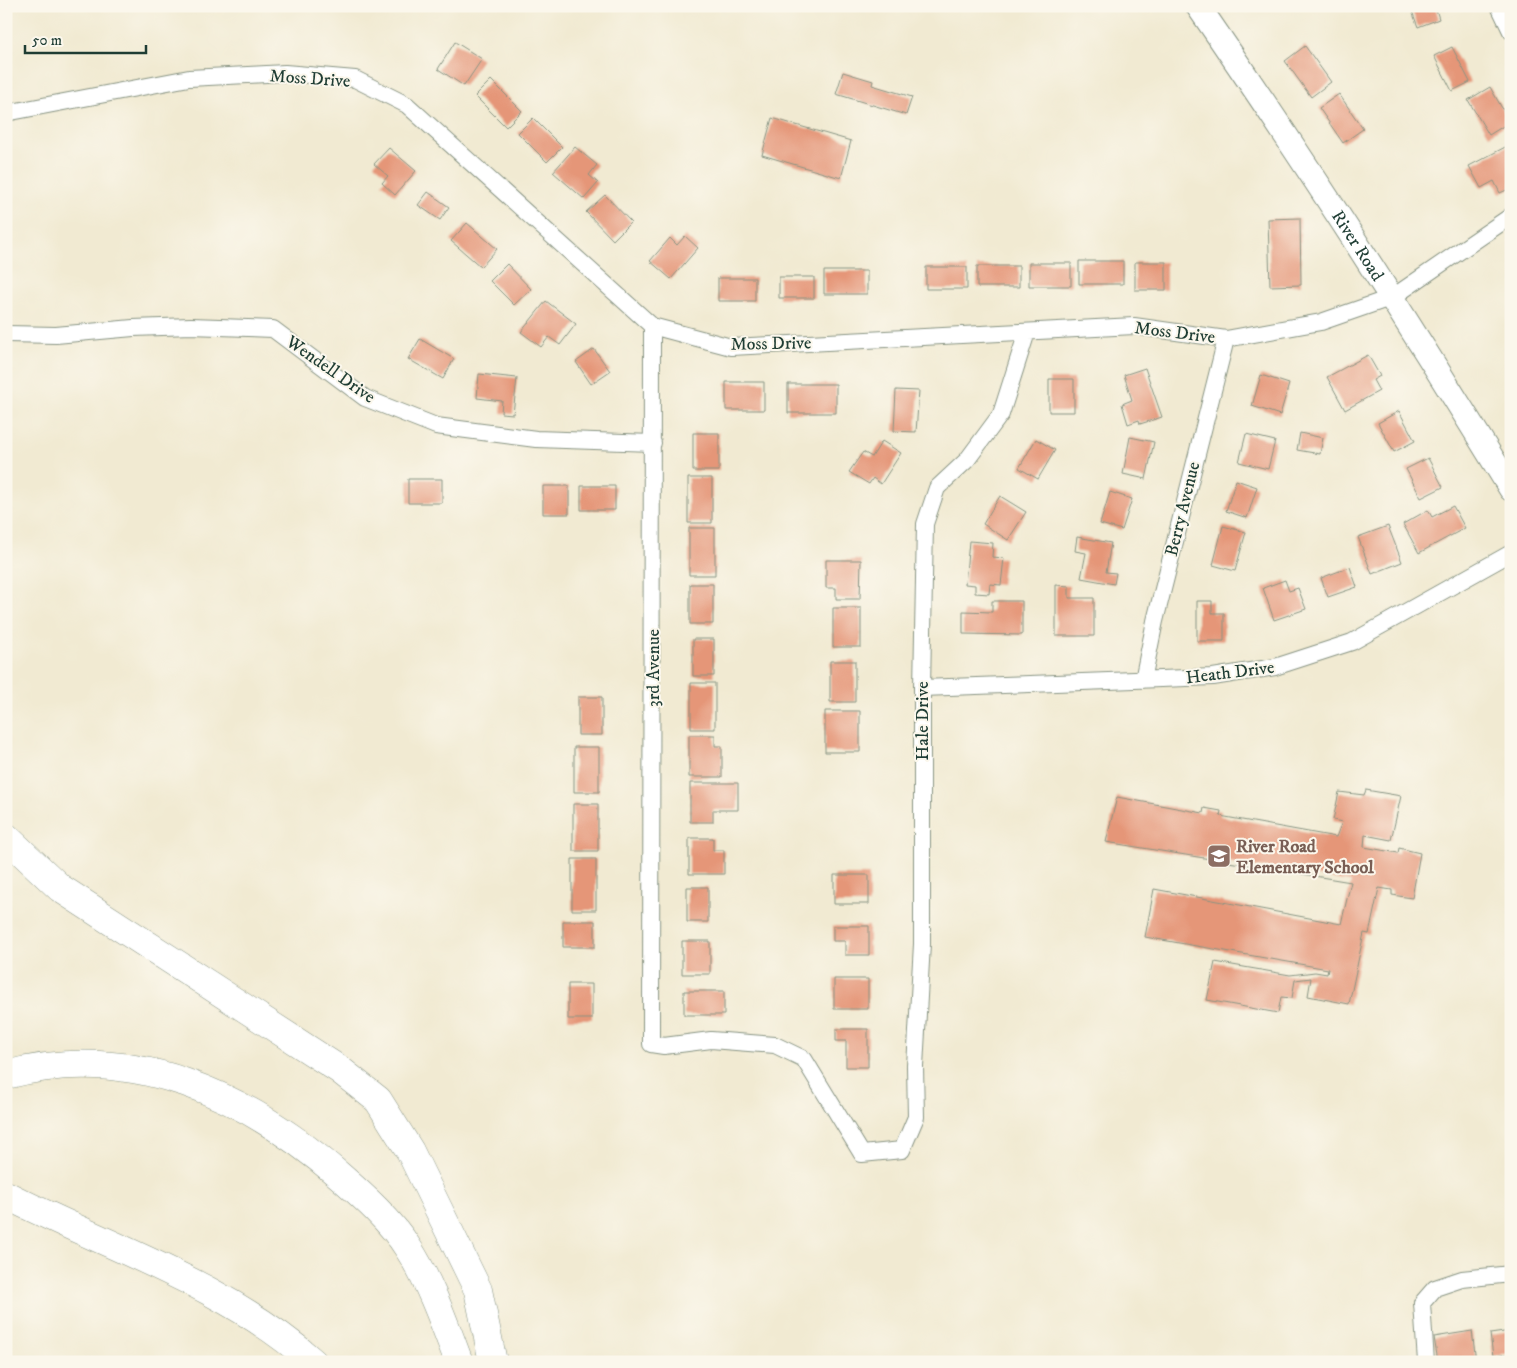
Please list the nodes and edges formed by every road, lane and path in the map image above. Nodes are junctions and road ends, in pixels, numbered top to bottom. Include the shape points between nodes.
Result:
1 (1198, 6) edge
2 (1499, 6) edge
3 (1511, 31) edge
4 (6, 113) edge
5 (1511, 216) edge
6 (1393, 297) junction
7 (652, 326) junction
8 (1027, 332) junction
9 (6, 334) edge
10 (1226, 339) junction
11 (654, 443) junction
12 (1511, 489) edge
13 (1511, 553) edge
14 (1143, 680) junction
15 (922, 688) junction
16 (6, 837) edge
17 (6, 1075) edge
18 (907, 1138) joint
19 (6, 1196) edge
20 (1511, 1274) edge
21 (313, 1362) edge
22 (459, 1362) edge
23 (493, 1362) edge
24 (1426, 1362) edge

1 - 6 main road, River Road via 1287,134
2 - 3 street
4 - 7 street, Moss Drive via 188,78 285,73 355,79 407,105
5 - 6 street, Moss Drive
6 - 10 street, Moss Drive via 1321,322
6 - 12 main road, River Road
7 - 8 street, Moss Drive via 731,347
7 - 11 street, 3rd Avenue
8 - 10 street, Moss Drive via 1134,326
8 - 15 street, Hale Drive via 1001,414 967,460 937,488 925,524
9 - 11 street, Wendell Drive via 56,335 191,326 274,329 366,398 436,426 536,439
10 - 14 street, Berry Avenue
11 - 18 street, 3rd Avenue via 651,1044 664,1046 711,1040 775,1045 804,1059 862,1154 902,1150
13 - 14 street, Heath Drive via 1352,642 1275,667 1214,677
14 - 15 street, Heath Drive
15 - 18 street, Hale Drive via 922,944 915,1066 916,1117
16 - 23 highway via 60,888 340,1070 378,1100 410,1151 478,1290
17 - 22 highway via 81,1065 153,1072 200,1086 284,1133 359,1194 408,1247 443,1318
19 - 21 highway via 215,1294 257,1319
20 - 24 street via 1462,1280 1435,1288 1422,1303

